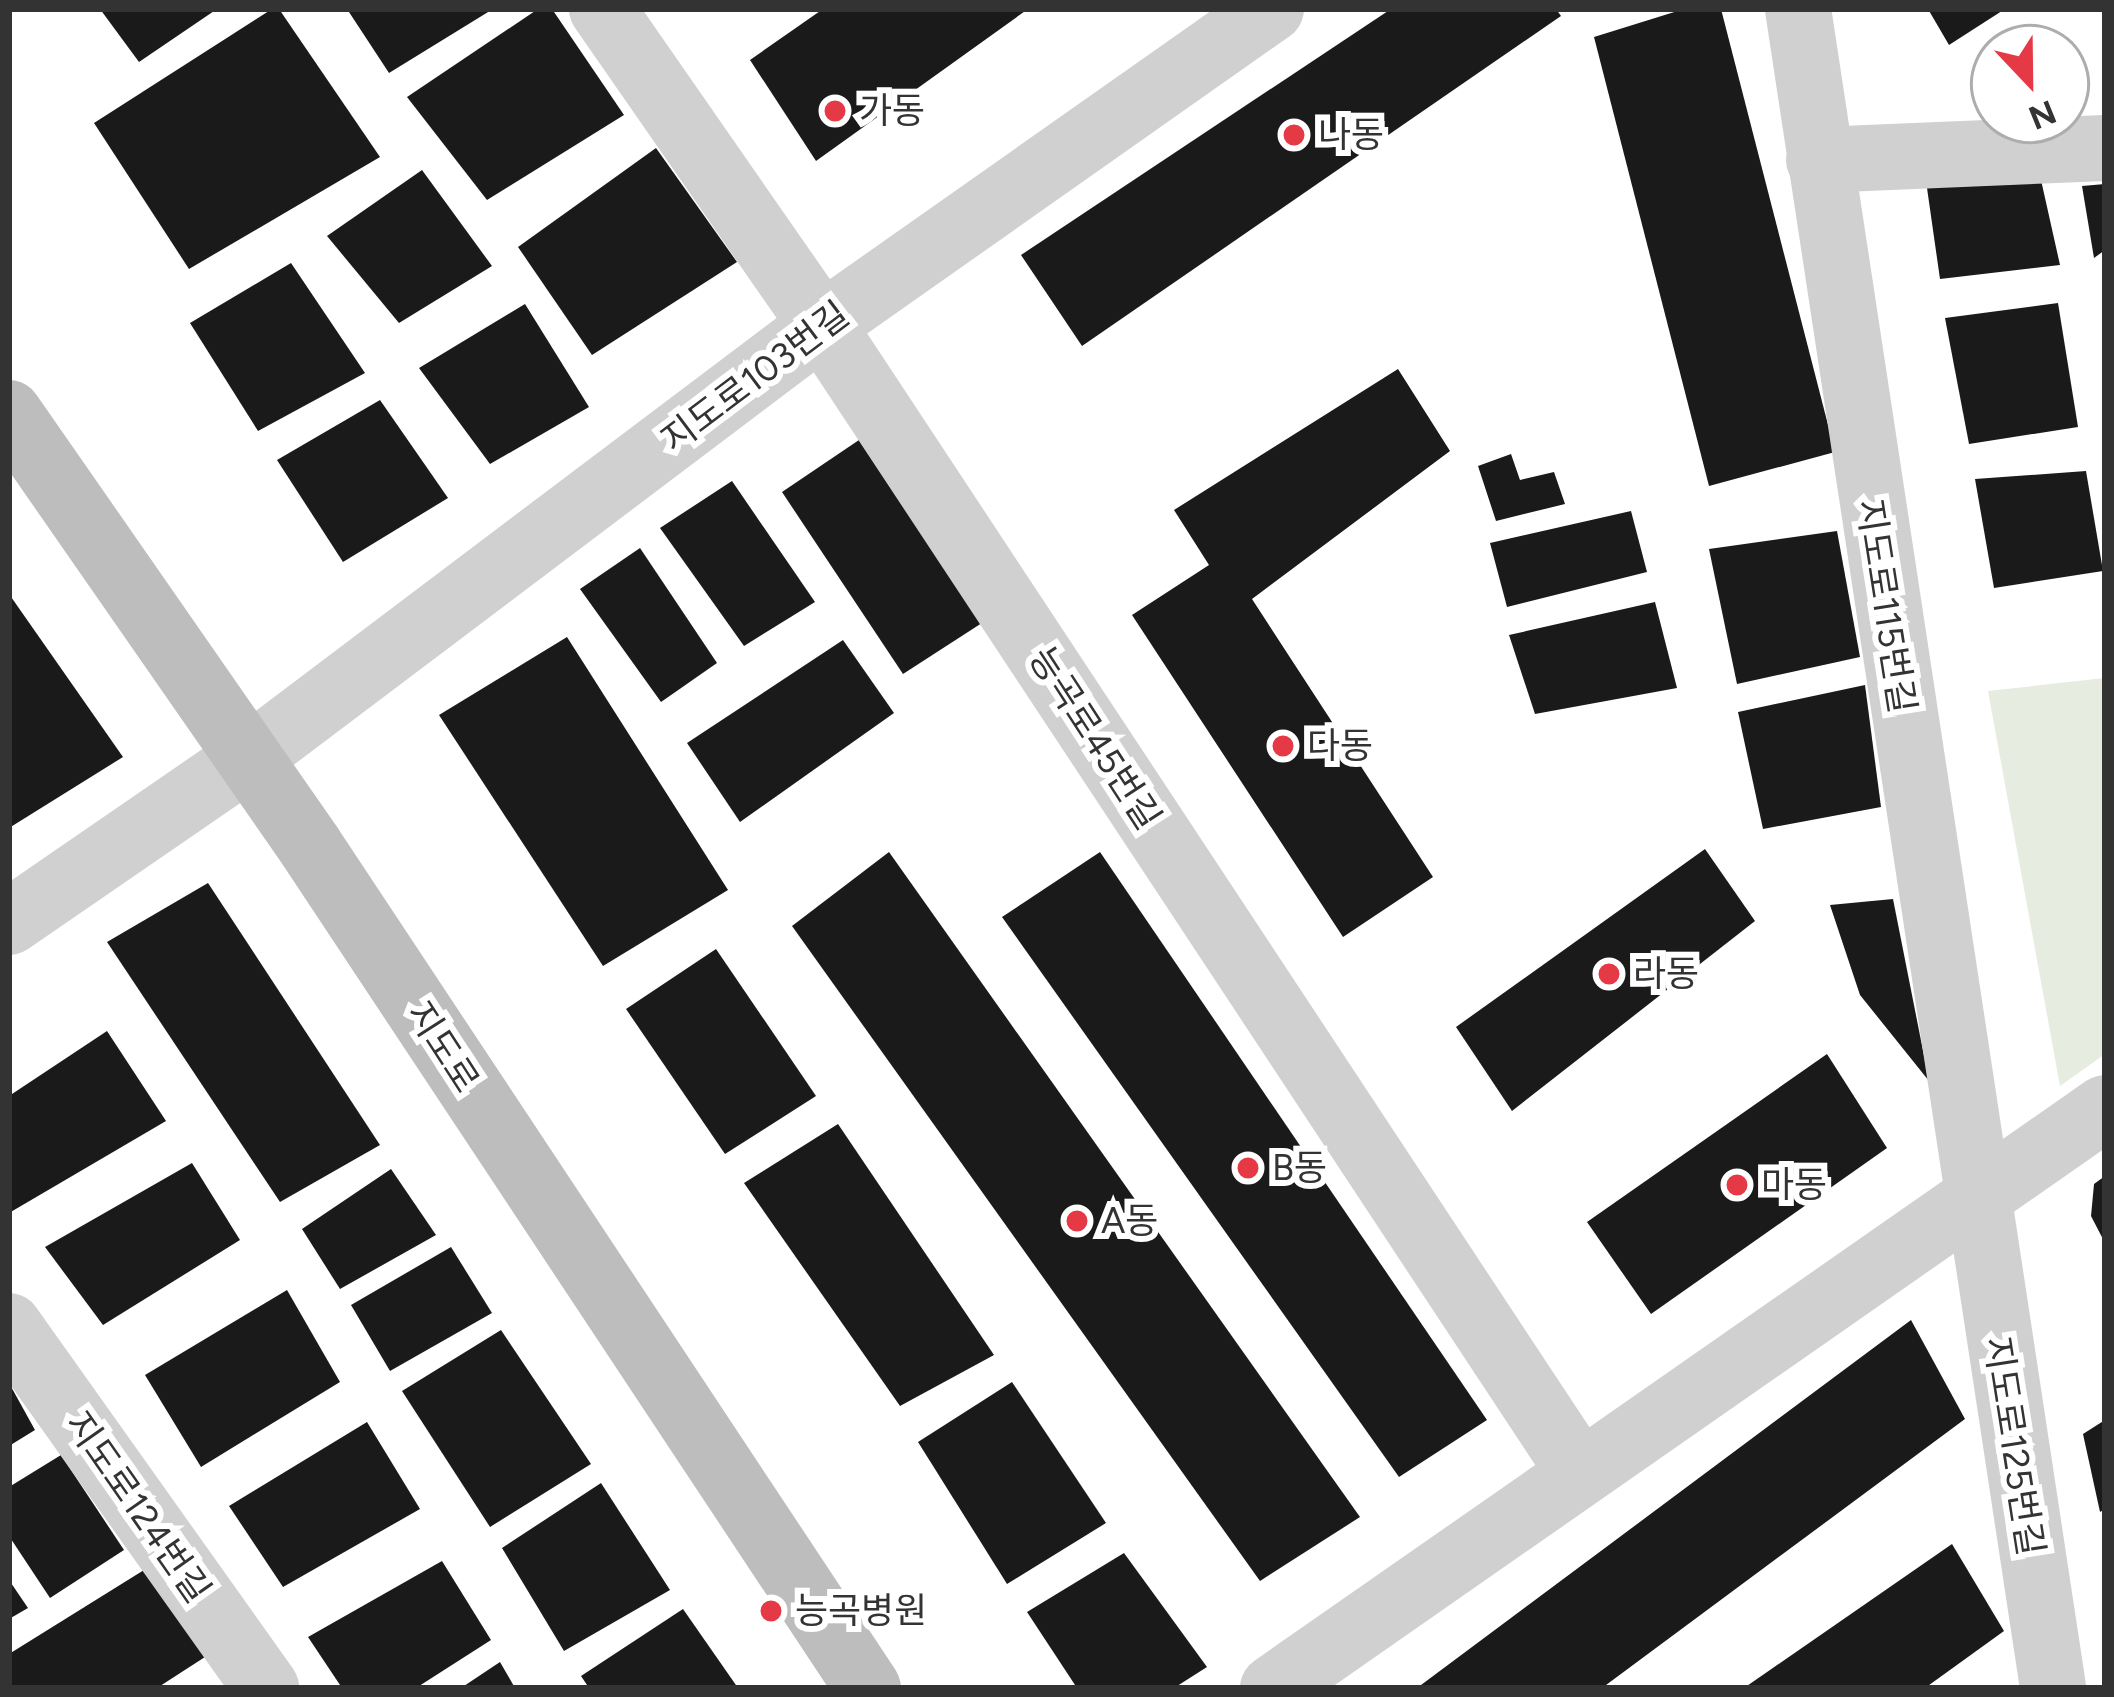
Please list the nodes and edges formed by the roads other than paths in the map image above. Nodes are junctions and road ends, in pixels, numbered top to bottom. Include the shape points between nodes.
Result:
1 (602, 9) edge
2 (1271, 9) edge
3 (1798, 9) edge
4 (2105, 148) edge
5 (1819, 160) junction
6 (823, 325) junction
7 (9, 412) edge
8 (248, 758) junction
9 (9, 922) edge
10 (2105, 1108) edge
11 (1976, 1203) junction
12 (9, 1326) edge
13 (1580, 1473) junction
14 (266, 1688) edge
15 (868, 1688) edge
16 (1274, 1688) edge
17 (2053, 1688) edge

1 - 6 street, 능곡로45번길
2 - 6 street, 지도로103번길
3 - 5 street, 지도로115번길
4 - 5 street
5 - 11 street, 지도로115번길
6 - 8 street, 지도로103번길
6 - 13 street, 능곡로45번길
7 - 8 main road, 지도로
8 - 9 street, 지도로103번길
8 - 15 main road, 지도로
10 - 11 street
11 - 13 street
11 - 17 street, 지도로125번길
12 - 14 street, 지도로124번길
13 - 16 street

